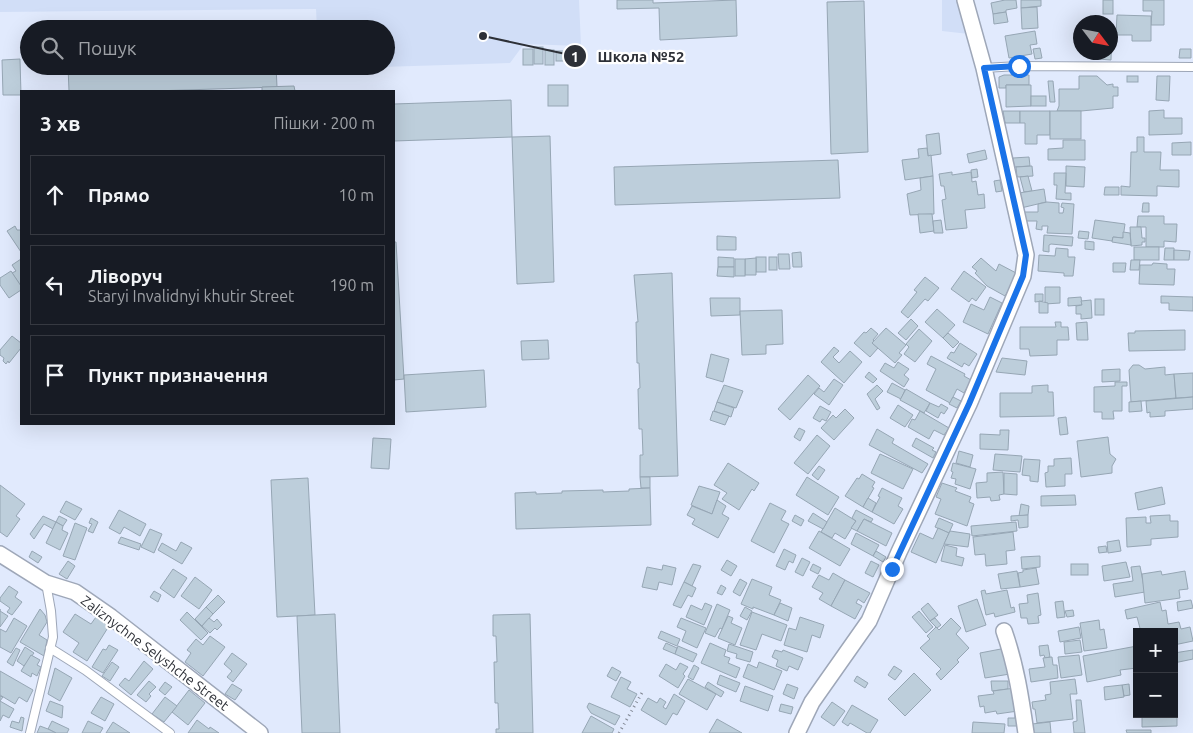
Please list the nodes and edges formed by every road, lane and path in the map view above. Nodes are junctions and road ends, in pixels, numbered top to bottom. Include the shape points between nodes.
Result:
1 (965, 0) edge
2 (1193, 67) edge
3 (984, 68) junction
4 (0, 554) edge
5 (46, 583) junction
6 (1004, 631) dead end
7 (50, 648) junction
8 (643, 691) dead end
9 (30, 733) edge
10 (170, 733) edge
11 (260, 733) edge
12 (619, 733) edge
13 (796, 733) edge
14 (1026, 733) edge

1 - 3 street
2 - 3 lane
3 - 13 street via 1026,255 1023,276 969,404 869,621 812,702
4 - 5 street, Zaliznychne Selyshche Street
5 - 7 lane via 51,611
5 - 11 street, Zaliznychne Selyshche Street via 75,592 111,617
6 - 14 street via 1021,692
7 - 9 lane
7 - 10 lane
8 - 12 path

